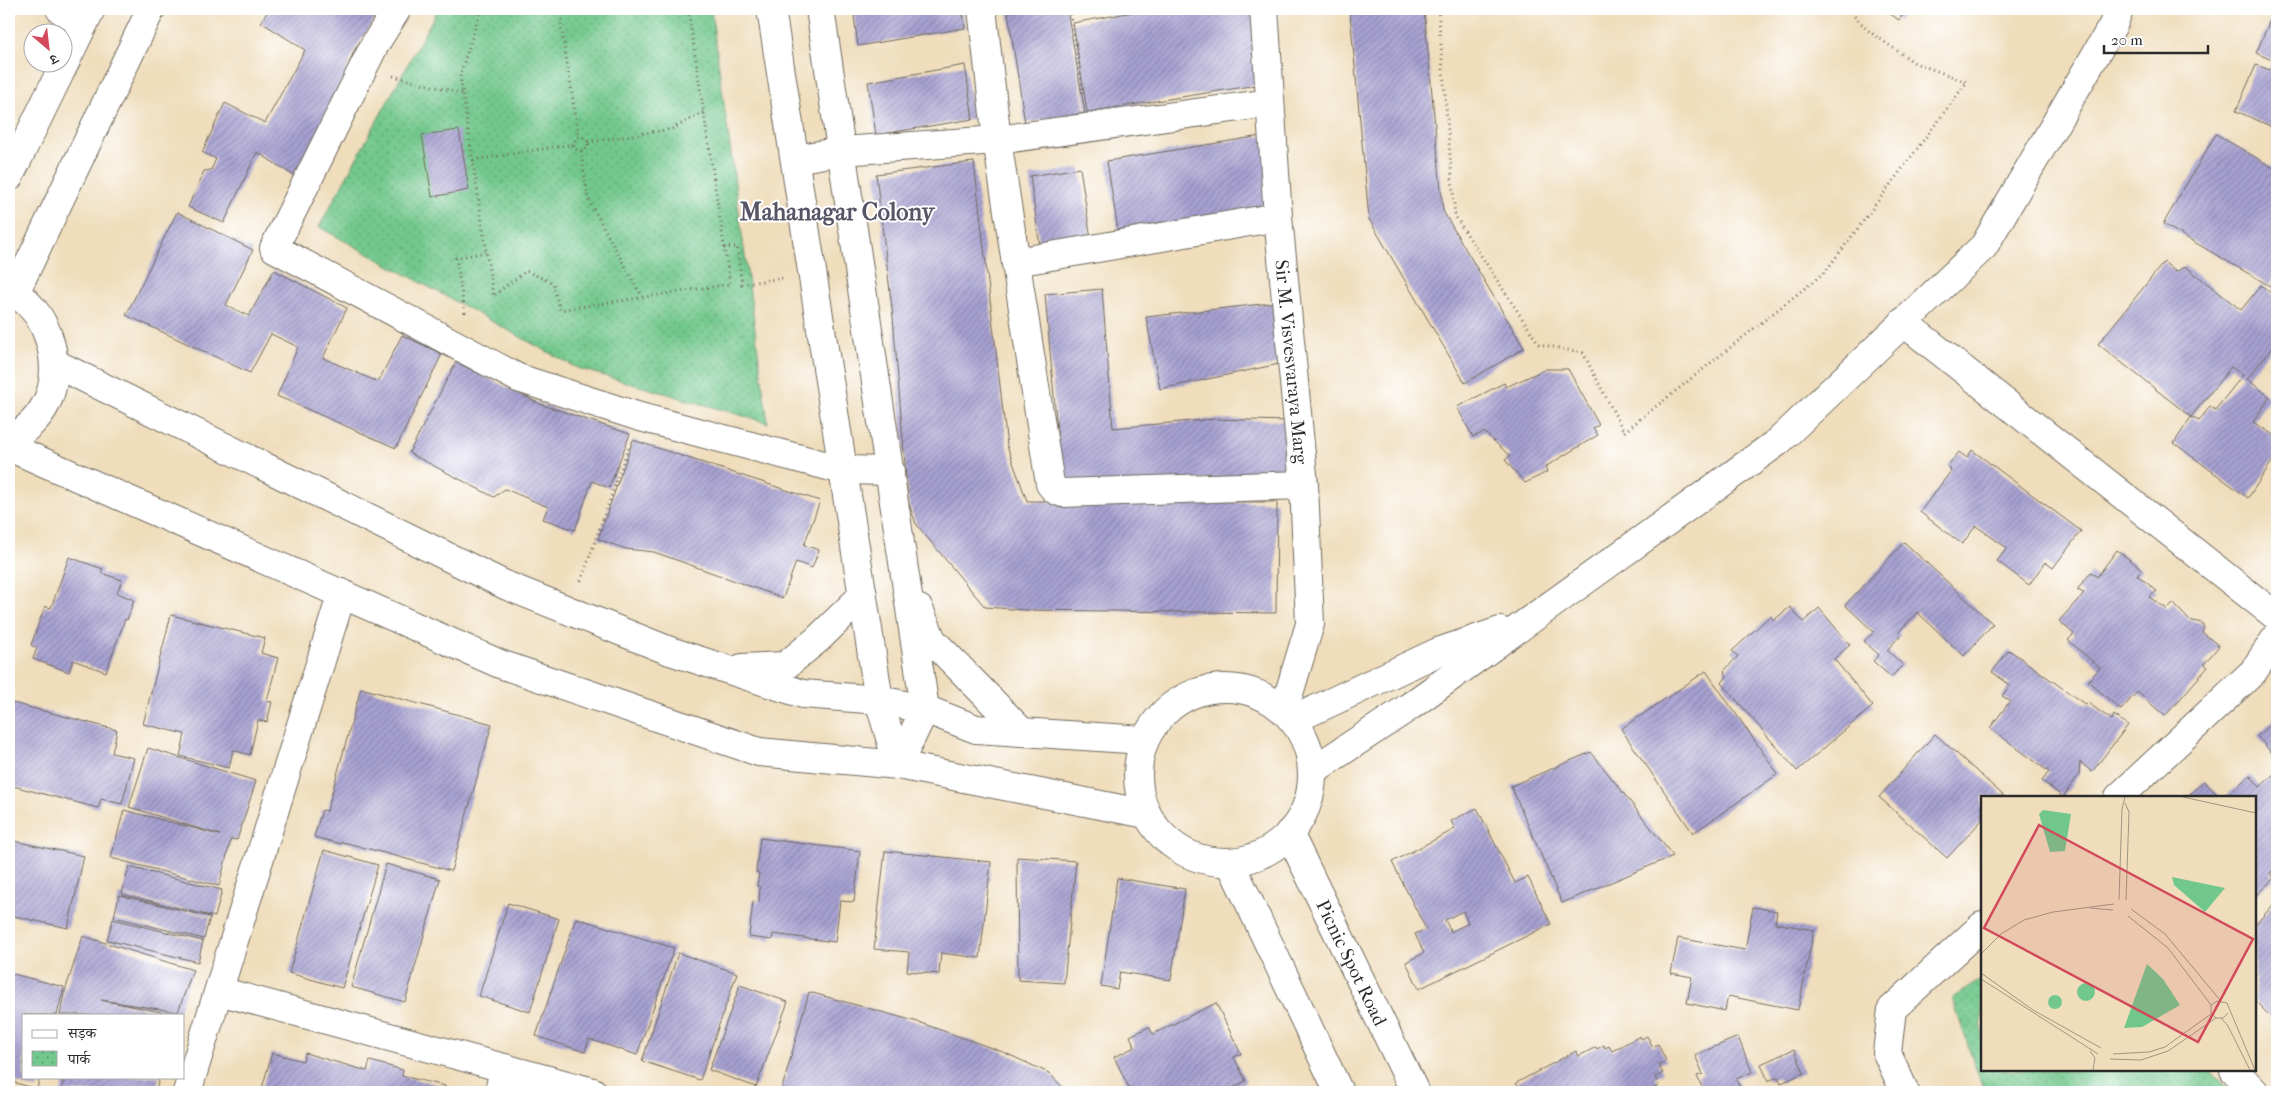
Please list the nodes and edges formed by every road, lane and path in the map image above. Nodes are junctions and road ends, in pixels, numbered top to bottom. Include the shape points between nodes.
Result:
1 (60, 9) edge
2 (151, 9) edge
3 (397, 9) edge
4 (481, 9) edge
5 (564, 9) edge
6 (688, 9) edge
7 (771, 9) edge
8 (820, 9) edge
9 (982, 9) edge
10 (1070, 9) edge
11 (1264, 9) edge
12 (1438, 9) edge
13 (1846, 9) edge
14 (2120, 9) edge
15 (87, 17) edge
16 (385, 74) dead end
17 (464, 94) junction
18 (1270, 103) junction
19 (704, 112) junction
20 (1088, 128) junction
21 (579, 136) junction
22 (997, 140) junction
23 (588, 142) junction
24 (573, 144) junction
25 (581, 151) junction
26 (842, 151) junction
27 (795, 159) junction
28 (473, 160) junction
29 (9, 177) edge
30 (1278, 217) junction
31 (724, 248) junction
32 (486, 252) junction
33 (1016, 262) junction
34 (813, 274) junction
35 (12, 292) edge
36 (642, 297) junction
37 (1903, 322) junction
38 (472, 352) junction
39 (54, 363) junction
40 (640, 417) junction
41 (9, 442) edge
42 (9, 447) edge
43 (843, 470) junction
44 (890, 471) junction
45 (1304, 485) junction
46 (905, 575) junction
47 (342, 593) junction
48 (863, 595) junction
49 (570, 611) junction
50 (2277, 617) edge
51 (1527, 621) junction
52 (2277, 636) edge
53 (726, 669) junction
54 (879, 700) junction
55 (925, 709) junction
56 (1288, 715) junction
57 (1022, 732) junction
58 (1144, 740) junction
59 (898, 766) junction
60 (1312, 771) junction
61 (2120, 796) edge
62 (1146, 814) junction
63 (1289, 833) junction
64 (1230, 862) junction
65 (1981, 927) edge
66 (218, 991) junction
67 (2235, 1071) edge
68 (501, 1080) edge
69 (187, 1092) edge
70 (593, 1092) edge
71 (1339, 1092) edge
72 (1415, 1092) edge
73 (1905, 1092) edge
74 (2255, 1092) edge

1 - 15 street
2 - 35 street
3 - 38 street via 375,44 274,248
4 - 17 path via 460,75
5 - 21 path via 561,26
6 - 19 path
7 - 27 street
8 - 26 street
9 - 22 street
10 - 20 path
11 - 18 street, Sir M. Visvesvaraya Marg
12 - 13 path via 1456,216 1539,344 1583,353 1624,432 1825,272 1967,82 1915,63 1870,32
14 - 37 street via 1984,246
15 - 29 street
16 - 17 path
17 - 28 path
18 - 20 street
18 - 30 street, Sir M. Visvesvaraya Marg
19 - 23 path via 672,129
19 - 31 path
20 - 22 street
21 - 23 path
21 - 24 path
22 - 26 street
22 - 33 street
23 - 25 path via 587,148
24 - 25 path via 576,150
24 - 28 path
25 - 36 path via 588,199
26 - 27 street
26 - 44 street
27 - 34 street
28 - 32 path
30 - 33 street
30 - 45 street, Sir M. Visvesvaraya Marg
31 - 34 path via 737,247 742,284
31 - 36 path via 730,284
32 - 36 path via 493,296 526,271 553,283 560,310
32 - 38 path via 456,258
33 - 45 street via 1050,484 1055,490 1062,493
34 - 43 street
35 - 39 street via 26,302 44,324
37 - 50 street
37 - 51 street via 1779,441
38 - 40 street via 518,378
39 - 41 street via 49,396 32,426
39 - 49 street via 505,585
40 - 43 street
40 - 49 path
42 - 47 street
43 - 44 street
43 - 48 street
44 - 46 street
45 - 56 street, Sir M. Visvesvaraya Marg via 1310,624
46 - 55 street
46 - 57 street via 932,640
47 - 59 street via 500,664 759,752
47 - 66 street
48 - 53 street via 785,666
48 - 54 street
49 - 53 street via 670,651
51 - 56 street via 1438,652
51 - 60 street via 1410,707
52 - 61 street via 2253,672
53 - 54 street via 803,694
54 - 55 street
54 - 59 street
55 - 57 street via 976,729
55 - 59 street
56 - 58 street via 1260,695 1234,688 1206,689 1180,699 1159,717
56 - 60 street via 1307,744
57 - 58 street
58 - 62 street via 1138,765 1138,790
59 - 62 street
60 - 63 street via 1310,794 1302,815
62 - 64 street via 1161,834 1180,850 1204,860
63 - 64 street via 1272,848 1251,858
63 - 72 street, Picnic Spot Road
64 - 71 street
65 - 73 street via 1892,1008 1887,1053
66 - 68 street
66 - 69 street
67 - 74 street
68 - 70 street

